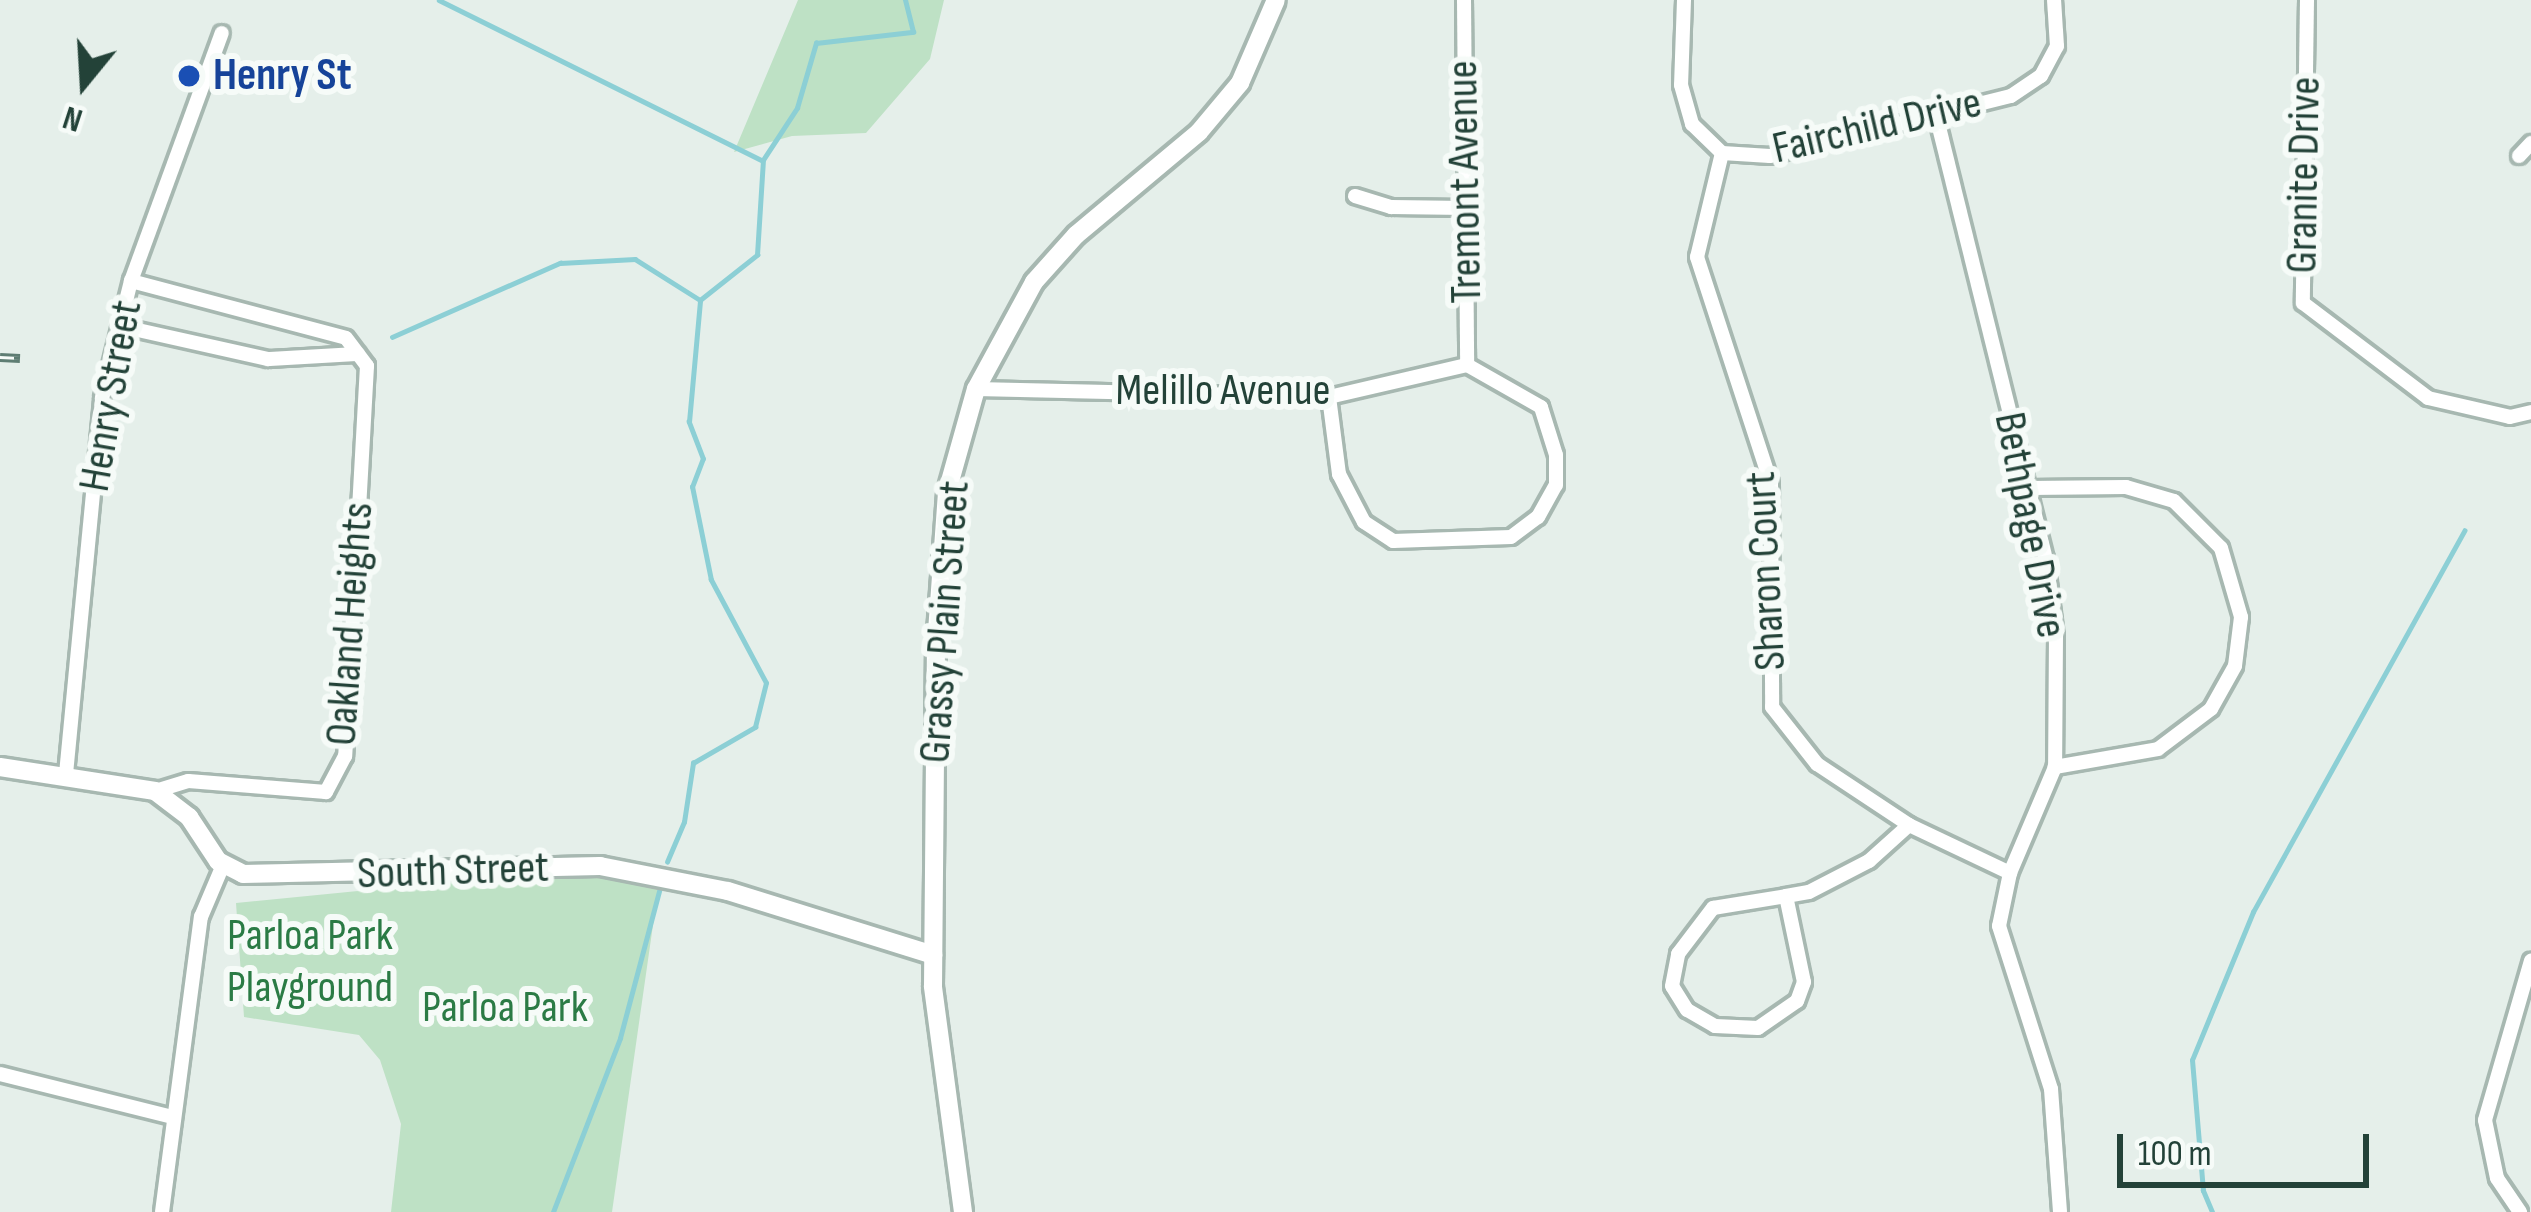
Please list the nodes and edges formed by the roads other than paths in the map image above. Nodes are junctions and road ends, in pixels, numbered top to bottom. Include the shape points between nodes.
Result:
1 (1276, 0) edge
2 (1464, 0) edge
3 (1684, 0) edge
4 (2054, 0) edge
5 (2307, 0) edge
6 (222, 33) dead end
7 (1936, 115) junction
8 (2531, 143) edge
9 (1722, 153) junction
10 (2518, 156) dead end
11 (1355, 196) dead end
12 (1466, 208) junction
13 (131, 281) junction
14 (120, 326) junction
15 (358, 354) junction
16 (1467, 364) junction
17 (976, 389) junction
18 (1329, 397) junction
19 (2531, 412) edge
20 (2029, 488) junction
21 (0, 767) edge
22 (2055, 767) junction
23 (66, 774) junction
24 (154, 791) junction
25 (1909, 824) junction
26 (223, 865) junction
27 (2010, 873) junction
28 (1786, 896) junction
29 (933, 955) junction
30 (2531, 961) edge
31 (0, 1074) edge
32 (172, 1117) junction
33 (162, 1212) edge
34 (963, 1212) edge
35 (2060, 1212) edge
36 (2520, 1212) edge

1 - 17 main road, Grassy Plain Street via 1240,83 1199,132 1034,282
2 - 12 street, Tremont Avenue
3 - 9 street, Fairchild Drive via 1681,85 1692,124
4 - 7 street, Fairchild Drive via 2057,46 2041,76 2011,95
5 - 19 street, Granite Drive via 2302,303 2428,398 2510,417
6 - 13 street, Henry Street
7 - 9 street, Fairchild Drive via 1770,156
7 - 20 street, Bethpage Drive
8 - 10 street
9 - 25 street, Sharon Court via 1696,257 1771,483 1772,707 1817,764
11 - 12 street via 1390,207
12 - 16 street, Tremont Avenue
13 - 14 street, Henry Street
13 - 15 street via 346,338
14 - 15 street via 268,359
14 - 23 street, Henry Street via 102,398
15 - 24 street, Oakland Heights via 367,370 345,756 326,792 188,781
16 - 18 street, Melillo Avenue
16 - 18 street via 1541,407 1556,455 1556,485 1538,517 1511,537 1393,541 1364,522 1339,474
17 - 18 street, Melillo Avenue
17 - 29 main road, Grassy Plain Street via 946,492 939,565
20 - 22 street, Bethpage Drive via 2056,636
20 - 22 street via 2126,487 2174,501 2221,548 2241,617 2235,666 2211,709 2158,749
21 - 23 main road
22 - 27 street, Bethpage Drive
23 - 24 main road
24 - 26 main road via 189,817
25 - 27 street, Sharon Court
25 - 28 street via 1869,861
26 - 29 main road, South Street via 243,874 321,877 600,866 728,891
26 - 32 street via 201,917
27 - 35 street, Bethpage Drive via 2000,926 2051,1089
28 - 28 street via 1713,908 1694,926 1672,986 1688,1010 1715,1026 1758,1028 1797,1001 1804,982
29 - 34 main road, Grassy Plain Street
30 - 36 street via 2485,1120 2497,1178
31 - 32 street
32 - 33 street

